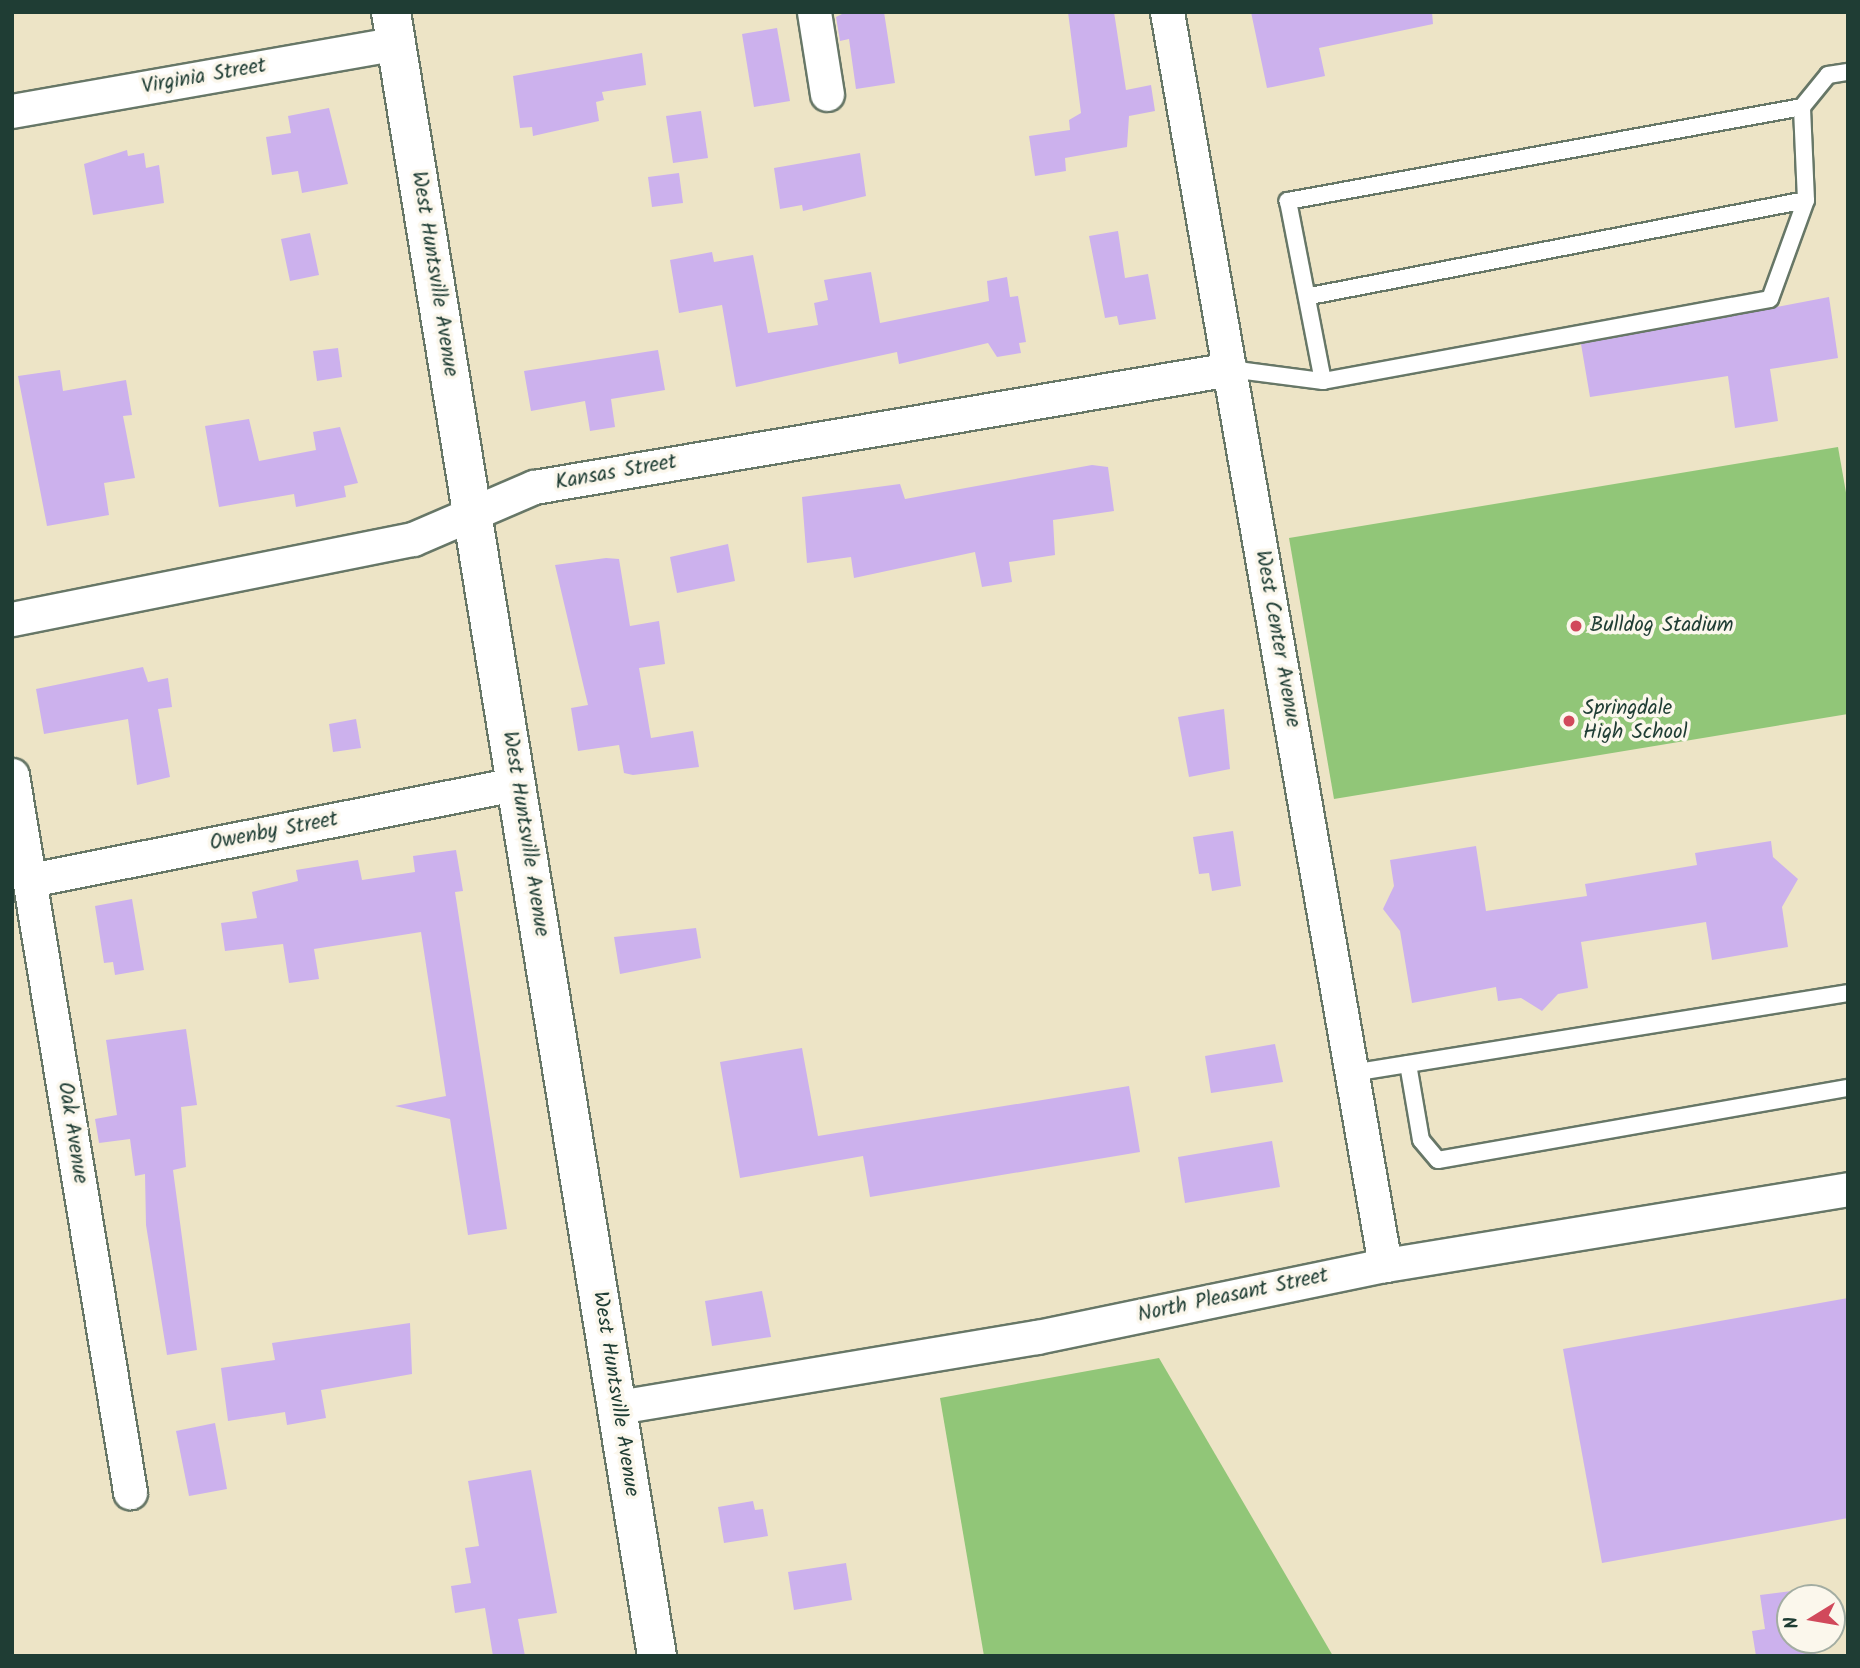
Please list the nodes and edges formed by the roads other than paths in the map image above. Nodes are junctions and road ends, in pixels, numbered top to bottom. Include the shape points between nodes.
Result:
1 (814, 12) edge
2 (1167, 12) edge
3 (394, 27) edge
4 (1848, 72) edge
5 (827, 94) dead end
6 (1802, 107) junction
7 (12, 111) edge
8 (1806, 200) junction
9 (1310, 296) junction
10 (1230, 369) junction
11 (1323, 381) junction
12 (473, 513) junction
13 (12, 619) edge
14 (12, 775) edge
15 (517, 784) junction
16 (30, 880) junction
17 (1848, 993) edge
18 (1408, 1064) junction
19 (1352, 1073) junction
20 (1848, 1088) edge
21 (1848, 1189) edge
22 (1385, 1265) junction
23 (618, 1407) junction
24 (130, 1492) dead end
25 (657, 1656) edge

1 - 5 street
2 - 10 street, West Center Avenue
3 - 7 street, Virginia Street
3 - 12 main road, West Huntsville Avenue
4 - 6 lane via 1828,75
6 - 8 lane
6 - 9 lane via 1288,201
8 - 9 lane
8 - 11 lane via 1769,299
9 - 11 lane
10 - 11 lane
10 - 12 street, Kansas Street via 534,487
10 - 19 street, West Center Avenue
12 - 13 street, Kansas Street via 413,539
12 - 15 main road, West Huntsville Avenue
14 - 16 street, Oak Avenue
15 - 16 street, Owenby Street
15 - 23 main road, West Huntsville Avenue
16 - 24 street, Oak Avenue
17 - 18 lane
18 - 19 lane
18 - 20 lane via 1421,1140 1438,1160
19 - 22 street, West Center Avenue
21 - 22 street, North Pleasant Street
22 - 23 street, North Pleasant Street via 1037,1336
23 - 25 main road, West Huntsville Avenue

